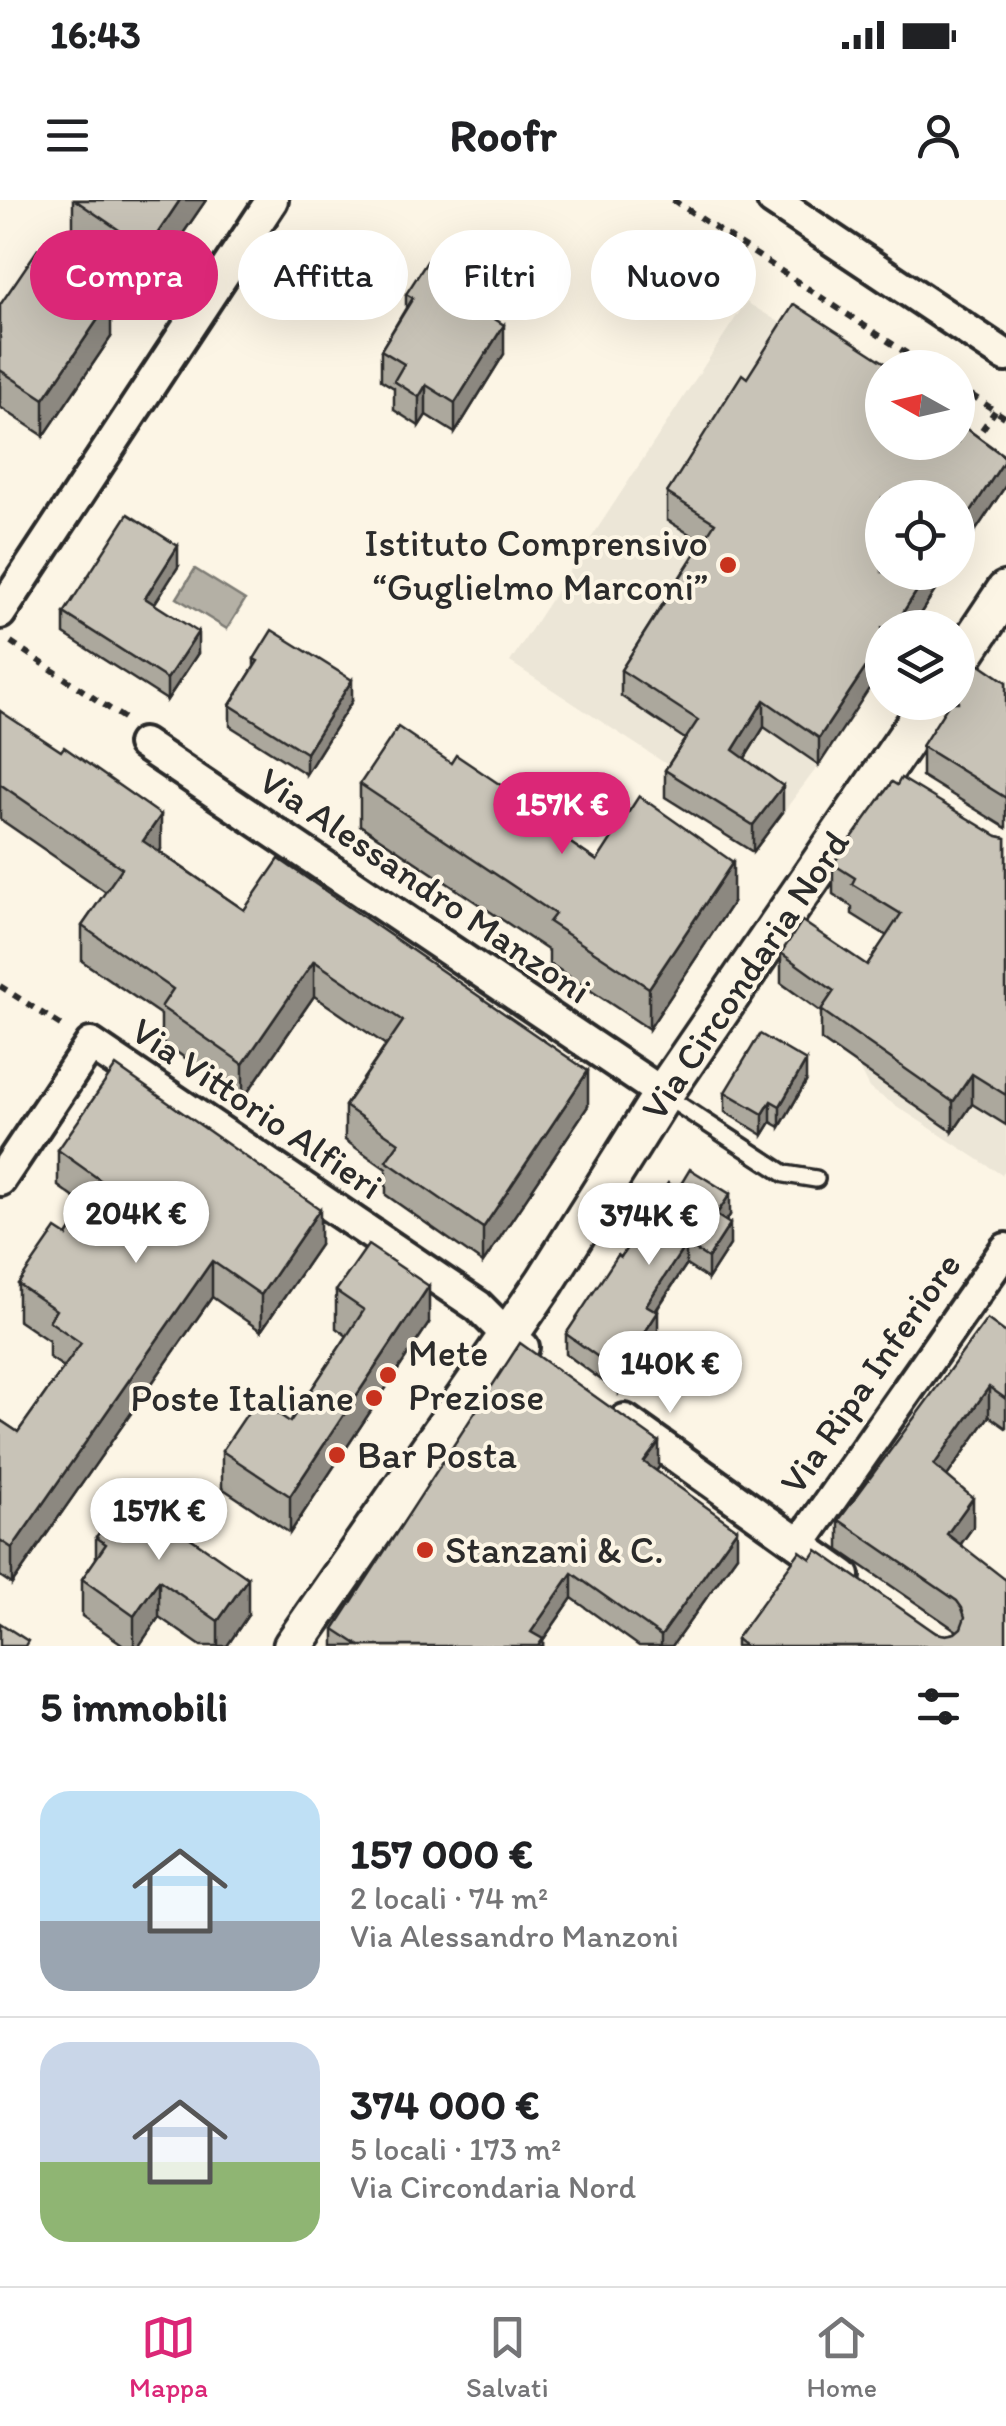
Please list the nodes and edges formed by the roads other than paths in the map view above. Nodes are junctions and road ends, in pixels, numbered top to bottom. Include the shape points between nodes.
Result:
1 (272, 200) edge
2 (773, 200) edge
3 (808, 209) edge
4 (1006, 356) edge
5 (1006, 591) edge
6 (0, 613) edge
7 (975, 637) edge
8 (921, 720) edge
9 (143, 744) road end
10 (663, 1094) junction
11 (816, 1178) dead end
12 (0, 1180) edge
13 (1006, 1249) edge
14 (992, 1293) edge
15 (508, 1336) junction
16 (540, 1359) edge
17 (604, 1405) edge
18 (800, 1544) junction
19 (860, 1587) edge
20 (293, 1646) edge

1 - 6 street
2 - 3 street
3 - 4 street
5 - 7 street
8 - 10 street, Via Circondaria Nord via 891,779
9 - 10 street, Via Alessandro Manzoni
10 - 11 lane via 786,1174
10 - 15 street, Via Circondaria Nord
12 - 15 street, Via Vittorio Alfieri via 91,1044 478,1306
13 - 14 street, Via Ripa Inferiore
14 - 18 street, Via Ripa Inferiore
15 - 16 street, Via Vittorio Alfieri
15 - 20 street, Via Circondaria Nord
17 - 18 street
18 - 19 street

